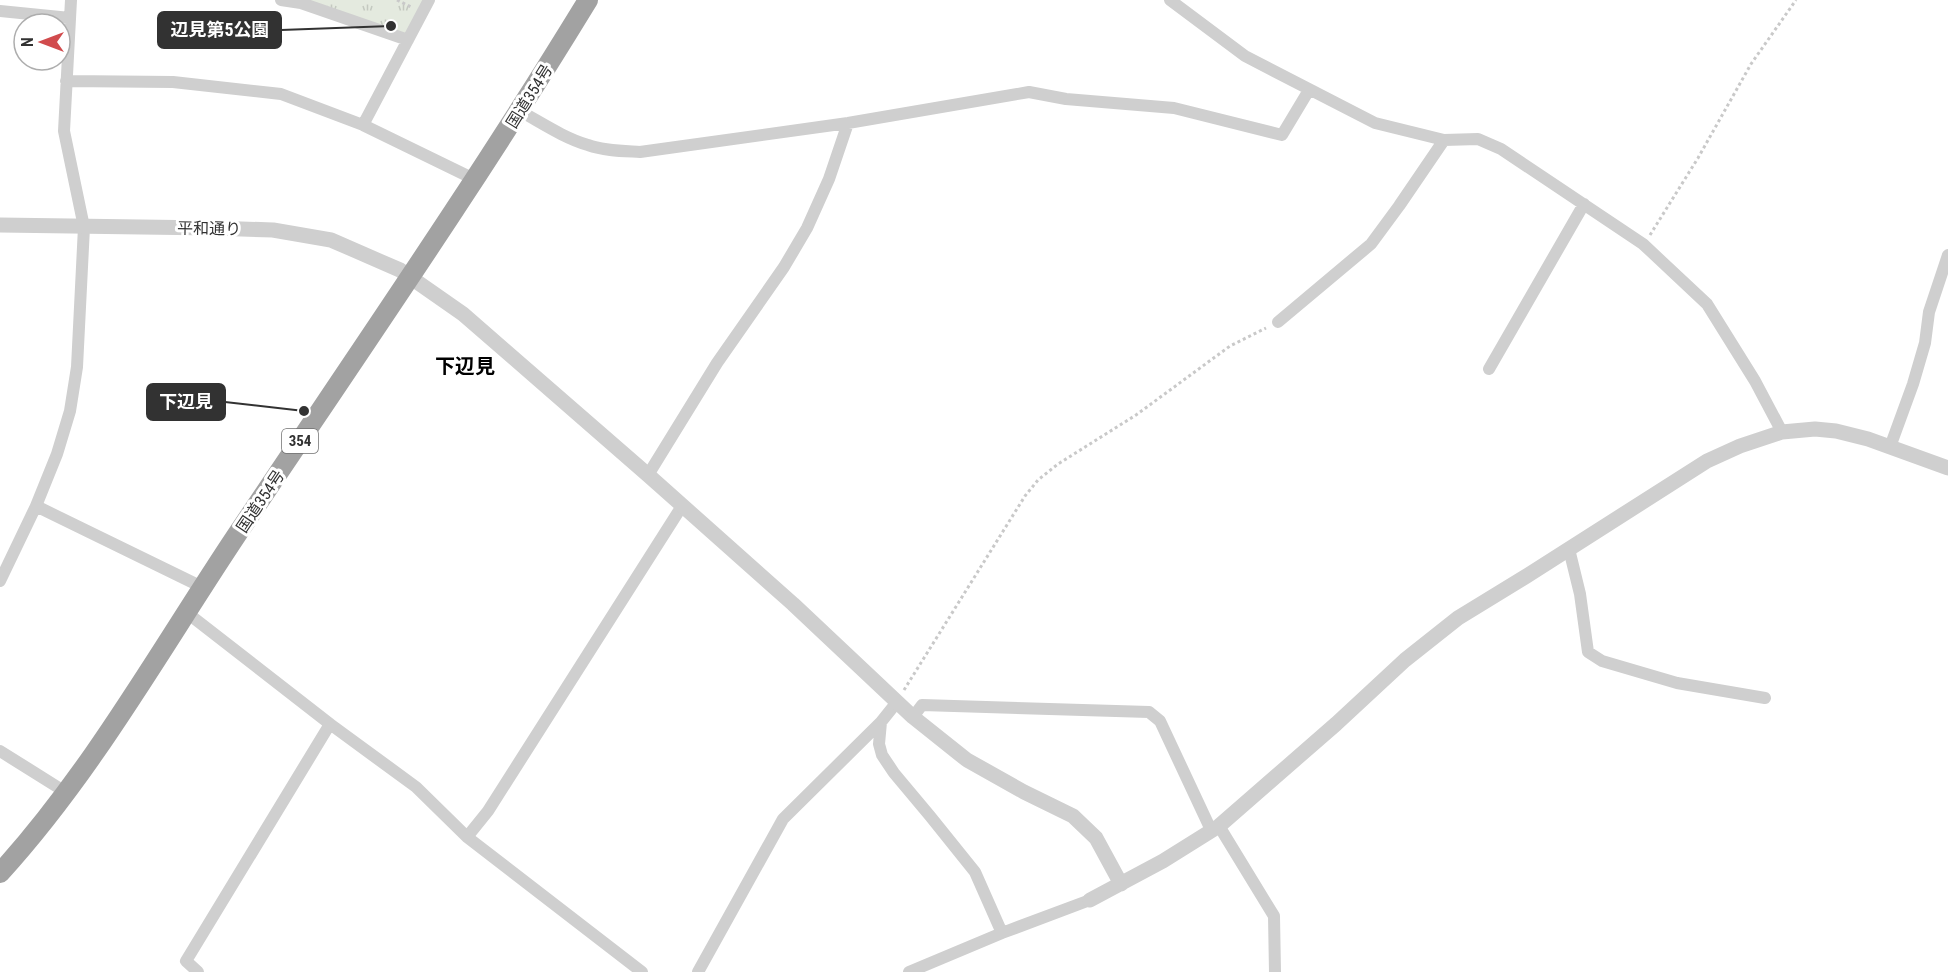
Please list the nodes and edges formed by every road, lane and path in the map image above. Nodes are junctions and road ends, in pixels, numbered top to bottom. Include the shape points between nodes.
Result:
1 (281, 0) edge
2 (429, 0) edge
3 (588, 0) edge
4 (1170, 0) edge
5 (1796, 0) edge
6 (302, 2) edge
7 (408, 40) junction
8 (67, 72) edge
9 (66, 81) junction
10 (1309, 90) junction
11 (520, 111) junction
12 (848, 123) junction
13 (363, 125) junction
14 (1444, 140) junction
15 (476, 180) junction
16 (1584, 204) junction
17 (0, 225) edge
18 (84, 227) junction
19 (1643, 244) junction
20 (1948, 255) edge
21 (409, 277) junction
22 (1278, 322) joint
23 (1489, 369) dead end
24 (1782, 432) junction
25 (1890, 447) junction
26 (1948, 468) edge
27 (648, 475) junction
28 (36, 506) junction
29 (682, 506) junction
30 (1569, 549) junction
31 (0, 581) edge
32 (202, 587) junction
33 (186, 612) junction
34 (1765, 698) dead end
35 (897, 702) junction
36 (913, 717) junction
37 (881, 722) junction
38 (330, 724) junction
39 (0, 751) edge
40 (67, 793) junction
41 (1215, 828) junction
42 (467, 837) junction
43 (0, 873) edge
44 (1121, 884) junction
45 (1090, 900) joint
46 (1002, 933) junction
47 (198, 972) edge
48 (642, 972) edge
49 (698, 972) edge
50 (909, 972) edge
51 (1275, 972) edge

1 - 6 street
2 - 7 street
3 - 11 highway, 国道354号 / 354
4 - 10 street via 1245,56
5 - 19 path via 1751,64
6 - 7 street
7 - 13 street
8 - 9 street
9 - 13 street via 173,82 281,94
9 - 18 street via 64,131
10 - 12 street via 1282,135 1174,108 1029,93
10 - 14 street via 1375,123
11 - 12 street via 588,145 640,152
11 - 15 highway, 国道354号 / 354
12 - 27 street via 807,228
13 - 15 street
14 - 16 street via 1478,139 1501,149
14 - 22 street via 1371,244
15 - 21 highway, 国道354号 / 354
16 - 19 street
16 - 23 street
17 - 18 street, 平和通り
18 - 21 street, 平和通り via 273,230 331,240
18 - 28 street via 77,367 70,411
19 - 24 street via 1707,304
20 - 25 street via 1929,312 1913,384
21 - 27 street, 平和通り via 463,314
21 - 32 highway, 国道354号 / 354
22 - 35 path via 1230,346 1038,480
24 - 25 street via 1836,431
24 - 30 street via 1707,461
25 - 26 street
27 - 29 street, 平和通り
28 - 31 street
28 - 32 street
29 - 35 street, 平和通り
29 - 42 street via 488,811
30 - 34 street via 1588,652 1602,661 1677,683
30 - 41 street via 1430,638
32 - 33 highway, 国道354号 / 354
33 - 38 street
33 - 40 highway, 国道354号 / 354
35 - 36 street, 平和通り
35 - 37 street
36 - 41 street via 922,705 1149,712 1160,721
36 - 44 street, 平和通り via 967,760 1073,816 1096,838
37 - 46 street via 882,755 975,872
37 - 49 street via 783,819
38 - 42 street via 416,787
38 - 47 street via 186,961
39 - 40 street
40 - 43 highway, 国道354号 / 354
41 - 44 street
41 - 51 street via 1274,915
42 - 48 street
44 - 45 street
45 - 46 street
46 - 50 street

